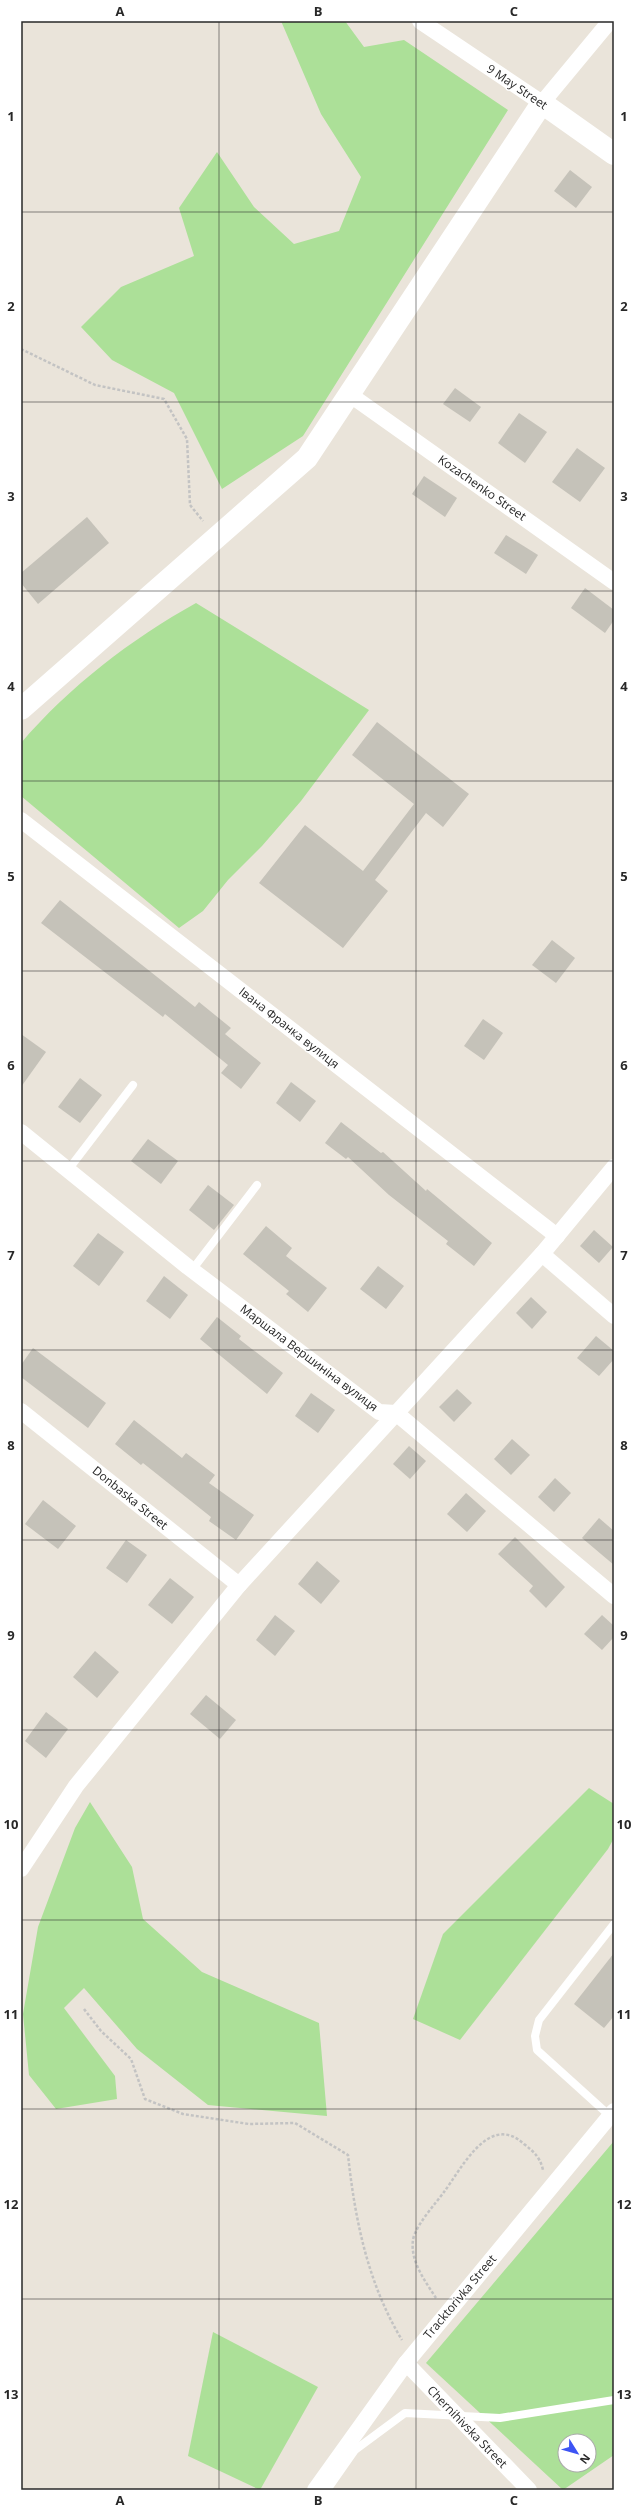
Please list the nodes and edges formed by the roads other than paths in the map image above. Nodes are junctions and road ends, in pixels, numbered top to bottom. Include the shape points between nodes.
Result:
1 (420, 21) edge
2 (610, 21) edge
3 (542, 103) junction
4 (614, 154) edge
5 (349, 394) junction
6 (614, 582) edge
7 (21, 709) edge
8 (21, 820) edge
9 (133, 1086) dead end
10 (21, 1132) edge
11 (614, 1167) edge
12 (68, 1170) junction
13 (256, 1184) dead end
14 (557, 1236) junction
15 (542, 1254) junction
16 (192, 1270) junction
17 (614, 1316) edge
18 (21, 1412) edge
19 (396, 1413) junction
20 (239, 1585) junction
21 (614, 1596) edge
22 (21, 1869) edge
23 (614, 1924) edge
24 (612, 2114) edge
25 (409, 2359) junction
26 (614, 2400) edge
27 (455, 2415) junction
28 (315, 2490) edge
29 (327, 2490) edge
30 (529, 2490) edge

1 - 3 street, 9 May Street
2 - 3 street
3 - 4 main road, 9 May Street
3 - 5 main road
5 - 6 street, Kozachenko Street
5 - 7 main road via 307,458
8 - 14 street, Івана Франка вулиця
9 - 12 lane
10 - 12 street, Маршала Вершиніна вулиця
11 - 14 street
12 - 16 street, Маршала Вершиніна вулиця
13 - 16 lane
14 - 15 street
15 - 17 street
15 - 19 street
16 - 19 street, Маршала Вершиніна вулиця via 379,1412
18 - 20 street, Donbaska Street
19 - 20 street
19 - 21 street
20 - 22 street via 76,1786
23 - 24 lane via 539,2020 535,2036 537,2050
24 - 25 street, Tracktorivka Street
25 - 27 street, Chernihivska Street
25 - 28 street, Tracktorivka Street
26 - 27 lane via 500,2418
27 - 29 lane via 405,2413 356,2450
27 - 30 street, Chernihivska Street

